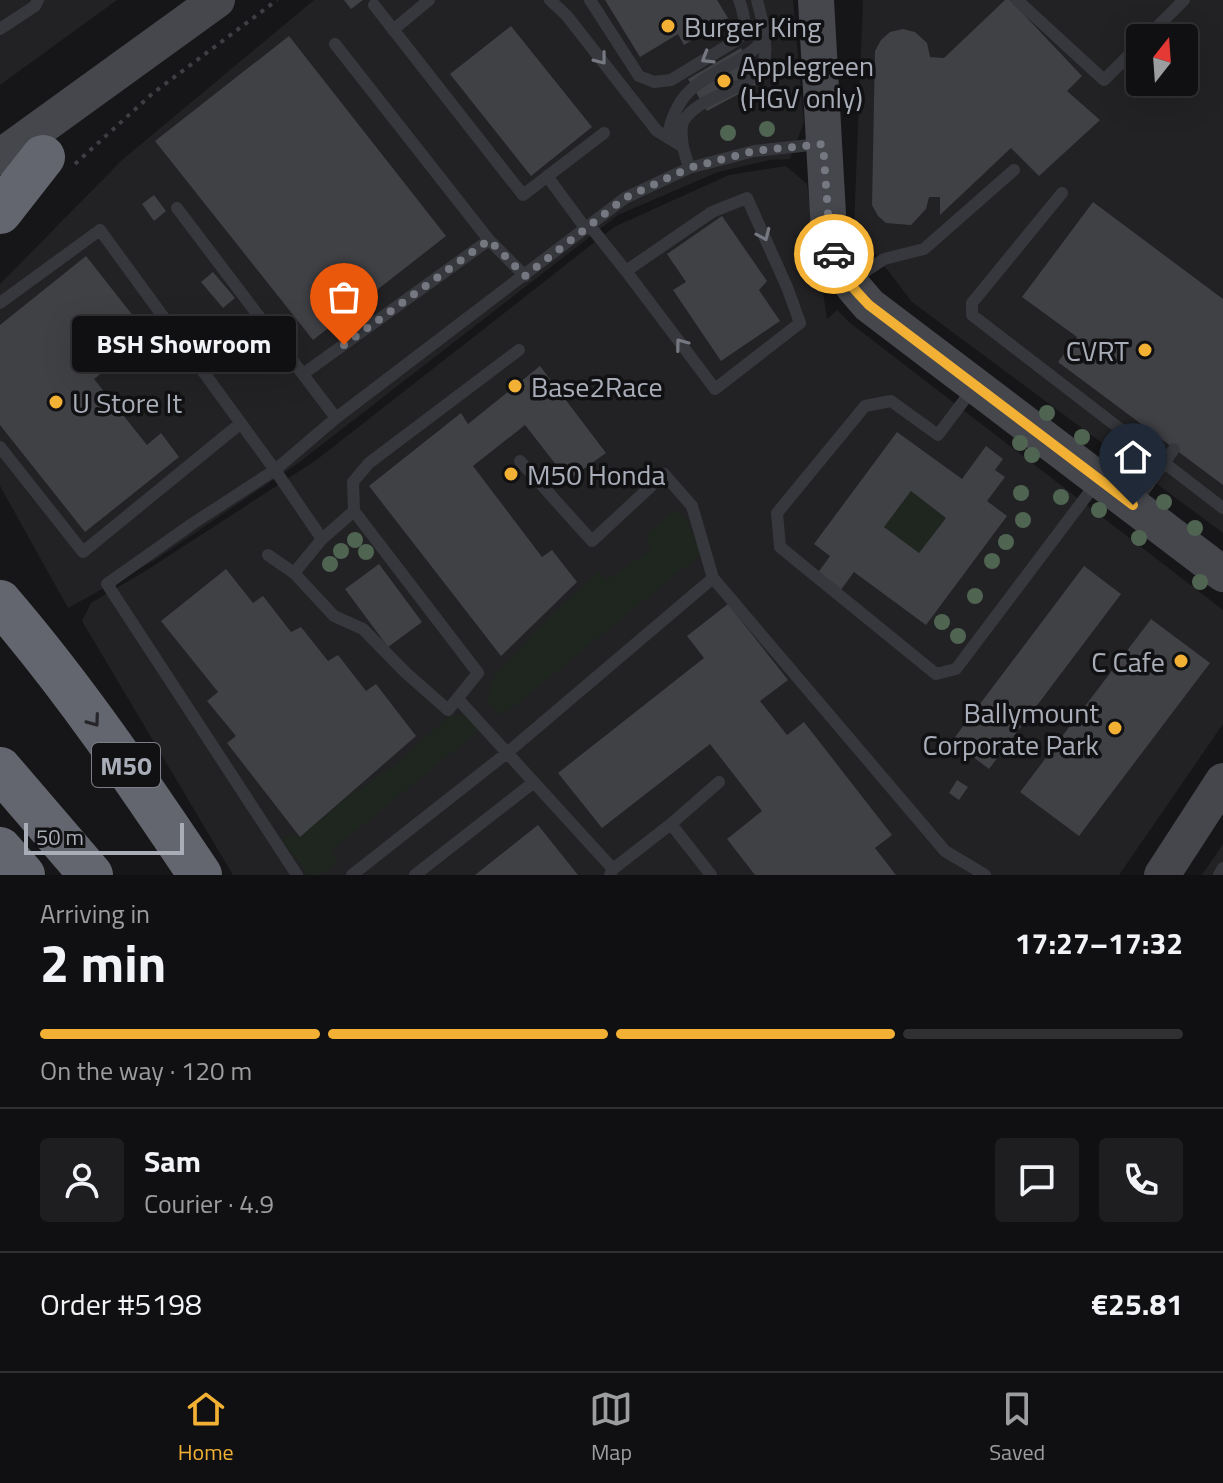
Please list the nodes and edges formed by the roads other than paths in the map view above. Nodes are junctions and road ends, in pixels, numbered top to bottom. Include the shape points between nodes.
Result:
1 (38, 0) edge
2 (217, 0) edge
3 (429, 0) edge
4 (590, 0) edge
5 (739, 0) edge
6 (757, 0) edge
7 (816, 0) edge
8 (1017, 0) edge
9 (1184, 0) edge
10 (555, 2) edge
11 (374, 5) dead end
12 (1160, 24) edge
13 (763, 27) junction
14 (0, 29) edge
15 (393, 30) junction
16 (335, 44) dead end
17 (1126, 58) edge
18 (105, 82) junction
19 (604, 133) dead end
20 (823, 144) junction
21 (683, 147) junction
22 (0, 157) edge
23 (59, 161) junction
24 (689, 168) junction
25 (1014, 170) dead end
26 (547, 176) junction
27 (1062, 193) dead end
28 (0, 199) edge
29 (177, 208) dead end
30 (0, 212) edge
31 (588, 228) junction
32 (489, 240) junction
33 (626, 271) junction
34 (525, 276) junction
35 (849, 283) junction
36 (0, 303) edge
37 (519, 350) dead end
38 (303, 374) junction
39 (976, 385) junction
40 (336, 418) junction
41 (241, 423) junction
42 (0, 447) edge
43 (1174, 449) dead end
44 (520, 461) dead end
45 (1164, 462) junction
46 (275, 470) junction
47 (1099, 479) junction
48 (1133, 505) junction
49 (1223, 508) edge
50 (354, 511) junction
51 (322, 539) junction
52 (268, 555) dead end
53 (294, 573) junction
54 (1223, 574) edge
55 (713, 578) junction
56 (0, 579) edge
57 (0, 602) edge
58 (48, 658) junction
59 (458, 699) junction
60 (507, 753) junction
61 (0, 769) edge
62 (1223, 781) edge
63 (534, 782) junction
64 (719, 782) dead end
65 (671, 824) junction
66 (0, 849) edge
67 (1223, 868) edge
68 (611, 872) edge
69 (23, 875) edge
70 (91, 875) edge
71 (200, 875) edge
72 (297, 875) edge
73 (352, 875) edge
74 (415, 875) edge
75 (711, 875) edge
76 (985, 875) edge
77 (1162, 875) edge
78 (1219, 875) edge

1 - 14 lane
2 - 18 street
3 - 15 lane
5 -> 4 lane via 744,29 737,40 671,80 654,82 639,76
6 - 13 lane
7 - 20 street
8 - 17 lane via 1104,80
9 - 12 lane
10 -> 21 lane via 657,131
11 - 15 lane
13 - 21 lane via 763,64 755,75 684,120
13 - 21 lane via 760,42 748,54 690,88 674,110 669,130
15 - 26 lane via 523,195
16 - 32 lane
18 - 22 street
18 - 23 street
19 - 26 lane
20 - 24 lane via 754,151
20 - 35 street via 829,232 835,262
21 - 24 lane
23 - 28 street
23 - 30 highway
24 - 31 lane via 625,198
25 - 35 lane via 924,249 884,259
26 - 31 lane
27 - 45 lane via 972,303 972,315
29 - 38 lane
31 - 33 lane
31 - 34 lane
32 - 34 lane
32 - 38 lane
33 -> 33 lane via 712,212 747,198 800,323 715,389
34 - 40 lane
35 - 39 street via 869,305
36 - 41 lane via 100,230
37 - 50 lane via 369,463 353,482
38 - 40 lane
39 - 47 street
39 - 47 lane via 938,435 891,401 865,406 777,513 780,547 936,674 956,669
40 - 46 lane
41 - 42 lane via 83,552
41 - 46 lane
43 - 45 lane
44 - 55 lane via 592,541 664,474 692,506
45 - 48 lane
45 - 49 lane
46 - 51 lane
46 - 72 lane via 107,584
47 - 48 street
48 - 54 street
50 - 51 lane
50 - 59 lane via 478,673
51 - 53 lane
52 - 53 lane
53 - 59 lane via 334,616 363,629 448,710
55 - 60 lane
55 - 76 lane via 945,851
56 - 58 highway, M50
57 - 58 highway, M50
58 -> 71 highway, M50
59 - 60 lane
60 - 63 lane
60 - 73 lane
61 - 70 highway
62 - 77 street
63 - 68 lane
63 - 74 lane
64 - 65 lane
65 - 68 lane
65 - 75 lane
66 - 69 highway
67 - 78 lane

